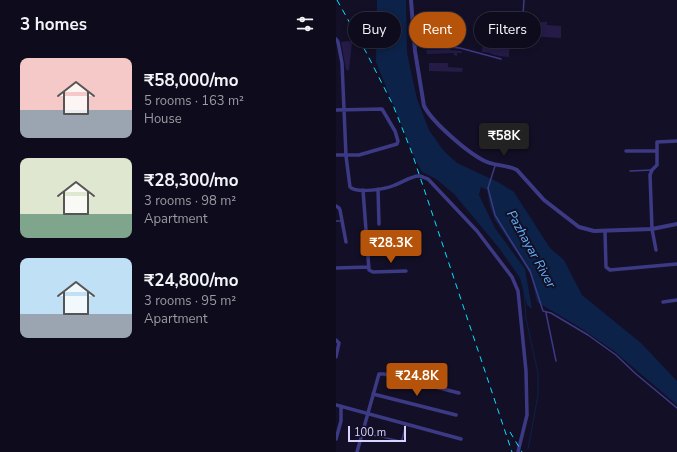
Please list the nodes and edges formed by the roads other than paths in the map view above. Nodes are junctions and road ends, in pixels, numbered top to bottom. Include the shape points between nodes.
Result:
1 (411, 0) edge
2 (524, 0) edge
3 (411, 12) edge
4 (523, 12) edge
5 (336, 39) edge
6 (415, 48) edge
7 (460, 48) edge
8 (501, 59) dead end
9 (342, 86) junction
10 (336, 87) edge
11 (336, 110) edge
12 (344, 110) junction
13 (677, 141) edge
14 (626, 150) dead end
15 (656, 150) junction
16 (336, 155) edge
17 (346, 156) junction
18 (495, 164) junction
19 (652, 170) junction
20 (630, 171) dead end
21 (378, 189) junction
22 (363, 190) junction
23 (336, 206) edge
24 (336, 221) edge
25 (342, 221) junction
26 (379, 224) dead end
27 (677, 224) edge
28 (652, 229) junction
29 (605, 231) junction
30 (346, 242) dead end
31 (390, 246) dead end
32 (367, 247) junction
33 (656, 250) dead end
34 (677, 264) edge
35 (369, 267) junction
36 (336, 268) edge
37 (406, 271) dead end
38 (677, 300) edge
39 (663, 302) dead end
40 (546, 313) junction
41 (336, 340) edge
42 (336, 357) edge
43 (556, 361) dead end
44 (459, 393) dead end
45 (373, 394) junction
46 (336, 405) edge
47 (341, 406) junction
48 (677, 408) edge
49 (368, 413) junction
50 (456, 416) dead end
51 (406, 424) junction
52 (362, 433) junction
53 (336, 439) edge
54 (461, 439) dead end
55 (357, 452) edge
56 (518, 452) edge

1 - 3 street
2 - 4 lane
5 - 9 street via 342,63
6 - 18 street via 424,106 428,114 480,159
7 - 8 lane
9 - 10 street
9 - 12 street
11 - 12 street
12 - 17 street
12 - 17 street via 382,109 398,141 397,144 359,155
13 - 15 street via 658,142
14 - 15 street
15 - 19 street via 657,165
16 - 17 street
17 - 22 street via 350,187 354,190
18 - 29 street via 517,170 544,200 579,226 594,232
18 - 40 lane via 488,188 495,215 530,271 541,307
19 - 20 lane
19 - 28 street
21 - 22 street
21 - 26 street
21 - 56 street via 388,188 420,176 428,179 477,232 512,277 518,291 526,371 526,415
22 - 32 street
23 - 25 street via 339,208
24 - 25 lane
25 - 30 street
27 - 28 street
28 - 29 street
28 - 33 street
29 - 34 street via 608,270
31 - 32 lane
32 - 35 street
35 - 36 street
35 - 37 street via 373,272
38 - 39 street
40 - 43 lane
40 - 48 lane via 551,313 588,335 616,355
41 - 42 street via 339,346
44 - 45 street via 381,374 378,376
45 - 49 street
45 - 50 street
46 - 47 street
47 - 49 street
47 - 53 street via 341,421
49 - 51 street
49 - 52 street
51 - 52 lane via 400,441
51 - 54 street
52 - 55 street

